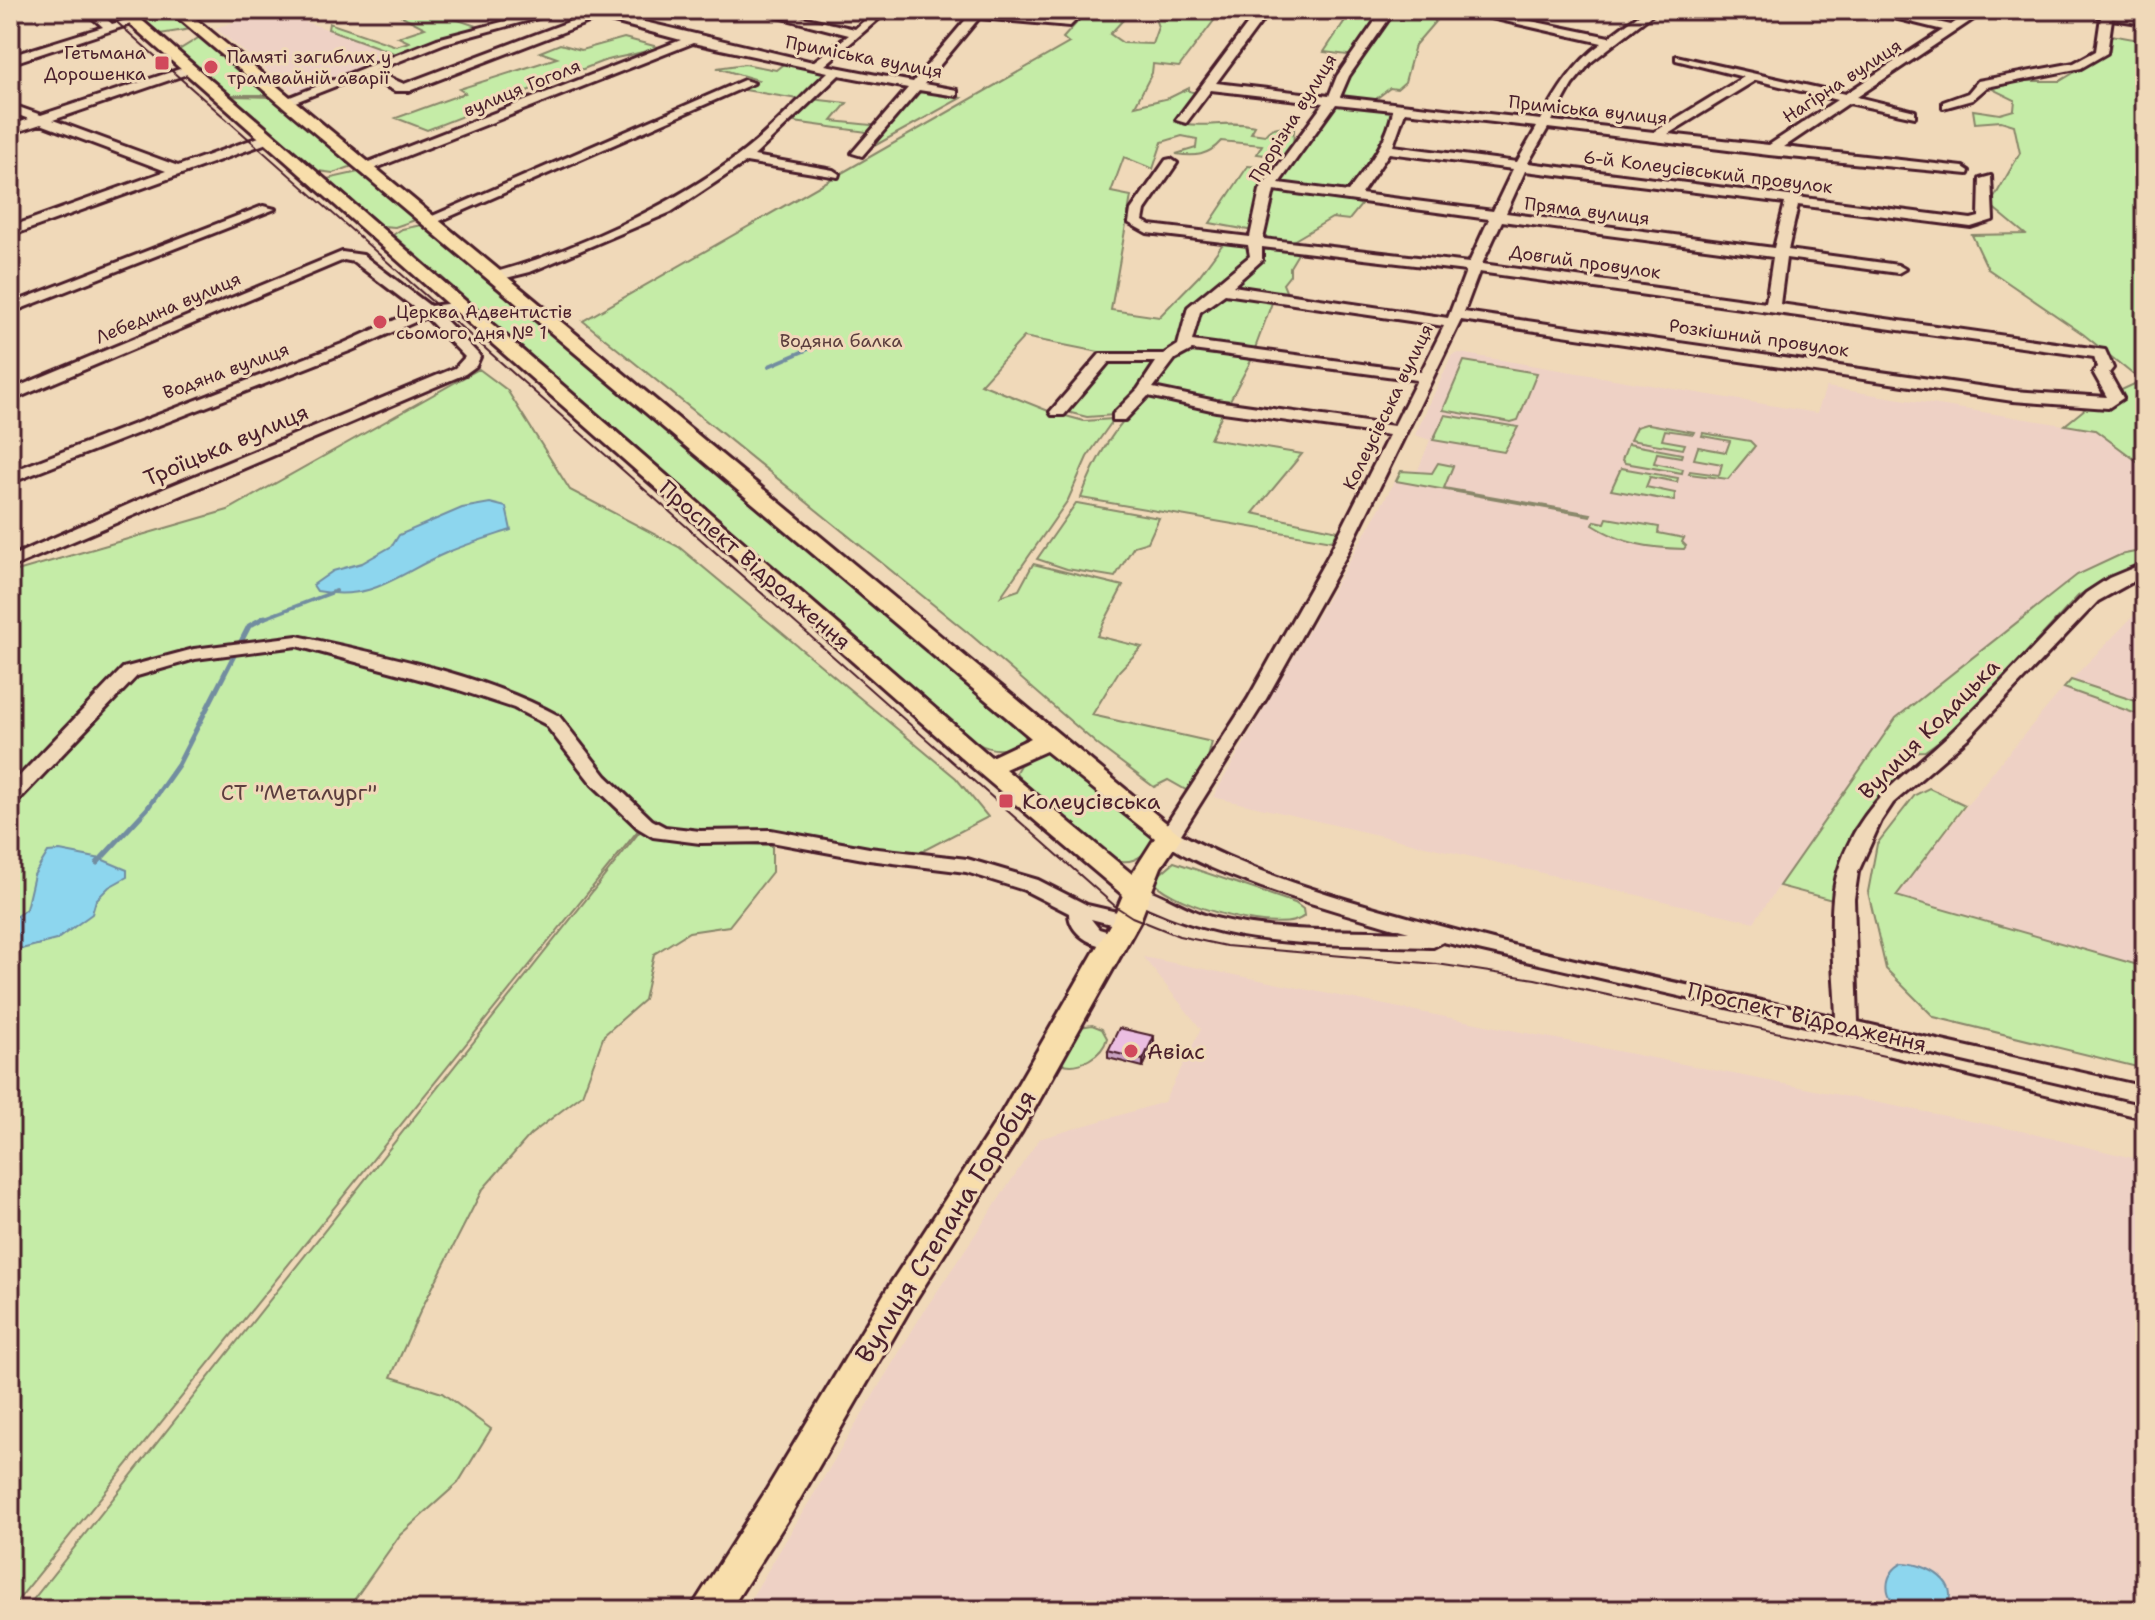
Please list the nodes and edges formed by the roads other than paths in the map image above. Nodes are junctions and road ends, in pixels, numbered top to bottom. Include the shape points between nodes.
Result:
1 (90, 10) edge
2 (176, 10) edge
3 (561, 10) edge
4 (581, 10) edge
5 (757, 10) edge
6 (883, 10) edge
7 (925, 10) edge
8 (1080, 10) edge
9 (1264, 10) edge
10 (1389, 10) edge
11 (1462, 10) edge
12 (1652, 10) edge
13 (1868, 10) edge
14 (2076, 10) edge
15 (978, 13) edge
16 (1974, 14) dead end
17 (597, 15) junction
18 (2107, 16) junction
19 (121, 19) edge
20 (2145, 21) edge
21 (1951, 28) junction
22 (856, 33) junction
23 (177, 34) junction
24 (690, 40) junction
25 (1611, 41) junction
26 (1680, 58) dead end
27 (10, 60) edge
28 (816, 66) junction
29 (189, 70) junction
30 (363, 70) junction
31 (835, 72) junction
32 (1753, 77) junction
33 (748, 83) dead end
34 (913, 86) junction
35 (1209, 86) junction
36 (953, 93) dead end
37 (1334, 98) junction
38 (1849, 99) junction
39 (286, 101) junction
40 (1947, 105) dead end
41 (1400, 107) junction
42 (10, 108) edge
43 (1911, 114) dead end
44 (42, 119) junction
45 (1182, 120) dead end
46 (1545, 122) junction
47 (10, 130) edge
48 (1658, 135) junction
49 (266, 139) junction
50 (1384, 149) junction
51 (1769, 151) junction
52 (858, 153) dead end
53 (744, 158) junction
54 (1171, 163) dead end
55 (1520, 167) junction
56 (366, 168) junction
57 (176, 170) junction
58 (1963, 171) dead end
59 (833, 174) dead end
60 (315, 179) junction
61 (1986, 179) dead end
62 (1272, 186) junction
63 (1351, 198) junction
64 (1792, 201) junction
65 (268, 209) dead end
66 (1496, 217) junction
67 (428, 221) junction
68 (10, 232) edge
69 (378, 234) junction
70 (1255, 244) junction
71 (1780, 254) junction
72 (1474, 267) junction
73 (1898, 269) dead end
74 (494, 277) junction
75 (1222, 289) junction
76 (457, 305) junction
77 (1772, 308) junction
78 (10, 309) edge
79 (426, 311) junction
80 (1454, 319) junction
81 (1192, 346) junction
82 (2100, 353) joint
83 (1163, 358) junction
84 (1426, 377) junction
85 (1144, 391) junction
86 (10, 396) edge
87 (1058, 412) dead end
88 (1119, 417) dead end
89 (1399, 432) junction
90 (14, 471) edge
91 (10, 563) edge
92 (2145, 568) edge
93 (1048, 740) junction
94 (988, 768) junction
95 (10, 798) edge
96 (1169, 836) junction
97 (1126, 918) junction
98 (1468, 942) junction
99 (1847, 1026) junction
100 (2145, 1095) edge
101 (709, 1610) edge

1 - 19 street
2 - 23 main road, Проспект Відродження
3 - 30 street via 441,41
4 - 17 street, Приміська вулиця
5 - 22 street
6 - 22 street
7 - 15 street
8 - 15 street via 1070,23
9 - 35 street
10 - 37 street, Прорізна вулиця via 1343,76
11 - 25 street
12 - 25 street, Колеусівська вулиця
13 - 21 street
14 - 18 street
15 - 34 street
16 - 21 street, Нагірна вулиця
17 - 24 street, Приміська вулиця
17 - 30 street via 405,88
18 - 20 street
18 - 40 street via 2101,53 2077,66 1982,84 1969,98
19 - 23 main road, Проспект Відродження
19 - 27 street
21 - 38 street, Нагірна вулиця
22 - 28 street
23 - 29 main road, Проспект Відродження
23 - 39 main road, Проспект Відродження
24 - 28 street, Приміська вулиця
24 - 56 street, вулиця Гоголя
25 - 46 street, Колеусівська вулиця via 1567,84
26 - 32 street
28 - 31 street, Приміська вулиця
29 - 44 street
29 - 49 main road, Проспект Відродження
30 - 39 street
31 - 34 street, Приміська вулиця
31 - 53 street
32 - 38 street
32 - 48 street
33 - 67 street
34 - 36 street, Приміська вулиця
34 - 52 street
35 - 37 street, Приміська вулиця
35 - 45 street
37 - 41 street, Приміська вулиця
37 - 62 street, Прорізна вулиця
38 - 43 street
38 - 51 street, Нагірна вулиця
39 - 56 main road, Проспект Відродження
41 - 46 street, Приміська вулиця
41 - 50 street
42 - 44 street
44 - 47 street
44 - 57 street
46 - 48 street, Приміська вулиця
46 - 55 street, Колеусівська вулиця
48 - 51 street, Приміська вулиця
49 - 57 street
49 - 60 main road, Проспект Відродження
50 - 55 street, 6-й Колеусівський провулок
50 - 63 street
51 - 58 street, Приміська вулиця
53 - 59 street
53 - 74 street via 666,209
54 - 70 street, Довгий провулок via 1138,210 1136,223
55 - 64 street, 6-й Колеусівський провулок
55 - 66 street, Колеусівська вулиця
56 - 60 main road
56 - 67 main road, Проспект Відродження
57 - 68 street
60 - 69 main road, Проспект Відродження
61 - 64 street, 6-й Колеусівський провулок via 1986,220 1971,223
62 - 63 street, Пряма вулиця
62 - 70 street, Прорізна вулиця
63 - 66 street, Пряма вулиця
64 - 71 street
65 - 78 street
66 - 71 street, Пряма вулиця
66 - 72 street, Колеусівська вулиця
67 - 69 main road
67 - 74 main road, Проспект Відродження
69 - 76 main road, Проспект Відродження
70 - 72 street, Довгий провулок
70 - 75 street, Прорізна вулиця via 1257,257
71 - 73 street, Пряма вулиця
71 - 77 street
72 - 77 street, Довгий провулок
72 - 80 street, Колеусівська вулиця
74 - 93 main road, Проспект Відродження
75 - 80 street
75 - 81 street, Прорізна вулиця via 1193,310 1184,343
76 - 79 street, Водяна вулиця
76 - 94 main road, Проспект Відродження
77 - 82 street, Довгий провулок
79 - 86 street, Лебедина вулиця via 358,258 342,256
79 - 90 street, Водяна вулиця via 347,347
79 - 91 street, Троїцька вулиця via 473,357 460,371
80 - 82 street, Розкішний провулок via 2057,401 2108,403 2115,398 2101,372 2105,368
80 - 84 street, Колеусівська вулиця
81 - 83 street
81 - 84 street
83 - 85 street
83 - 87 street via 1105,357
84 - 89 street, Колеусівська вулиця
85 - 88 street
85 - 89 street
89 - 96 street, Колеусівська вулиця via 1257,699
92 - 99 street, Вулиця Кодацька via 2092,597 1961,734 1886,799 1871,821 1848,872 1844,899
93 - 94 main road
93 - 96 main road, Проспект Відродження
94 - 97 main road, Проспект Відродження
95 - 97 street via 130,672 194,654 297,641 463,685 543,715 599,780 660,833 771,836 967,866 1031,885 1080,910
96 - 97 main road, Вулиця Степана Горобця via 1148,867
96 - 98 street, Проспект Відродження via 1215,861 1310,896
97 - 98 street, Проспект Відродження via 1193,920 1246,932
97 - 101 main road, Вулиця Степана Горобця via 1010,1125
98 - 99 street, Проспект Відродження
99 - 100 street, Проспект Відродження

